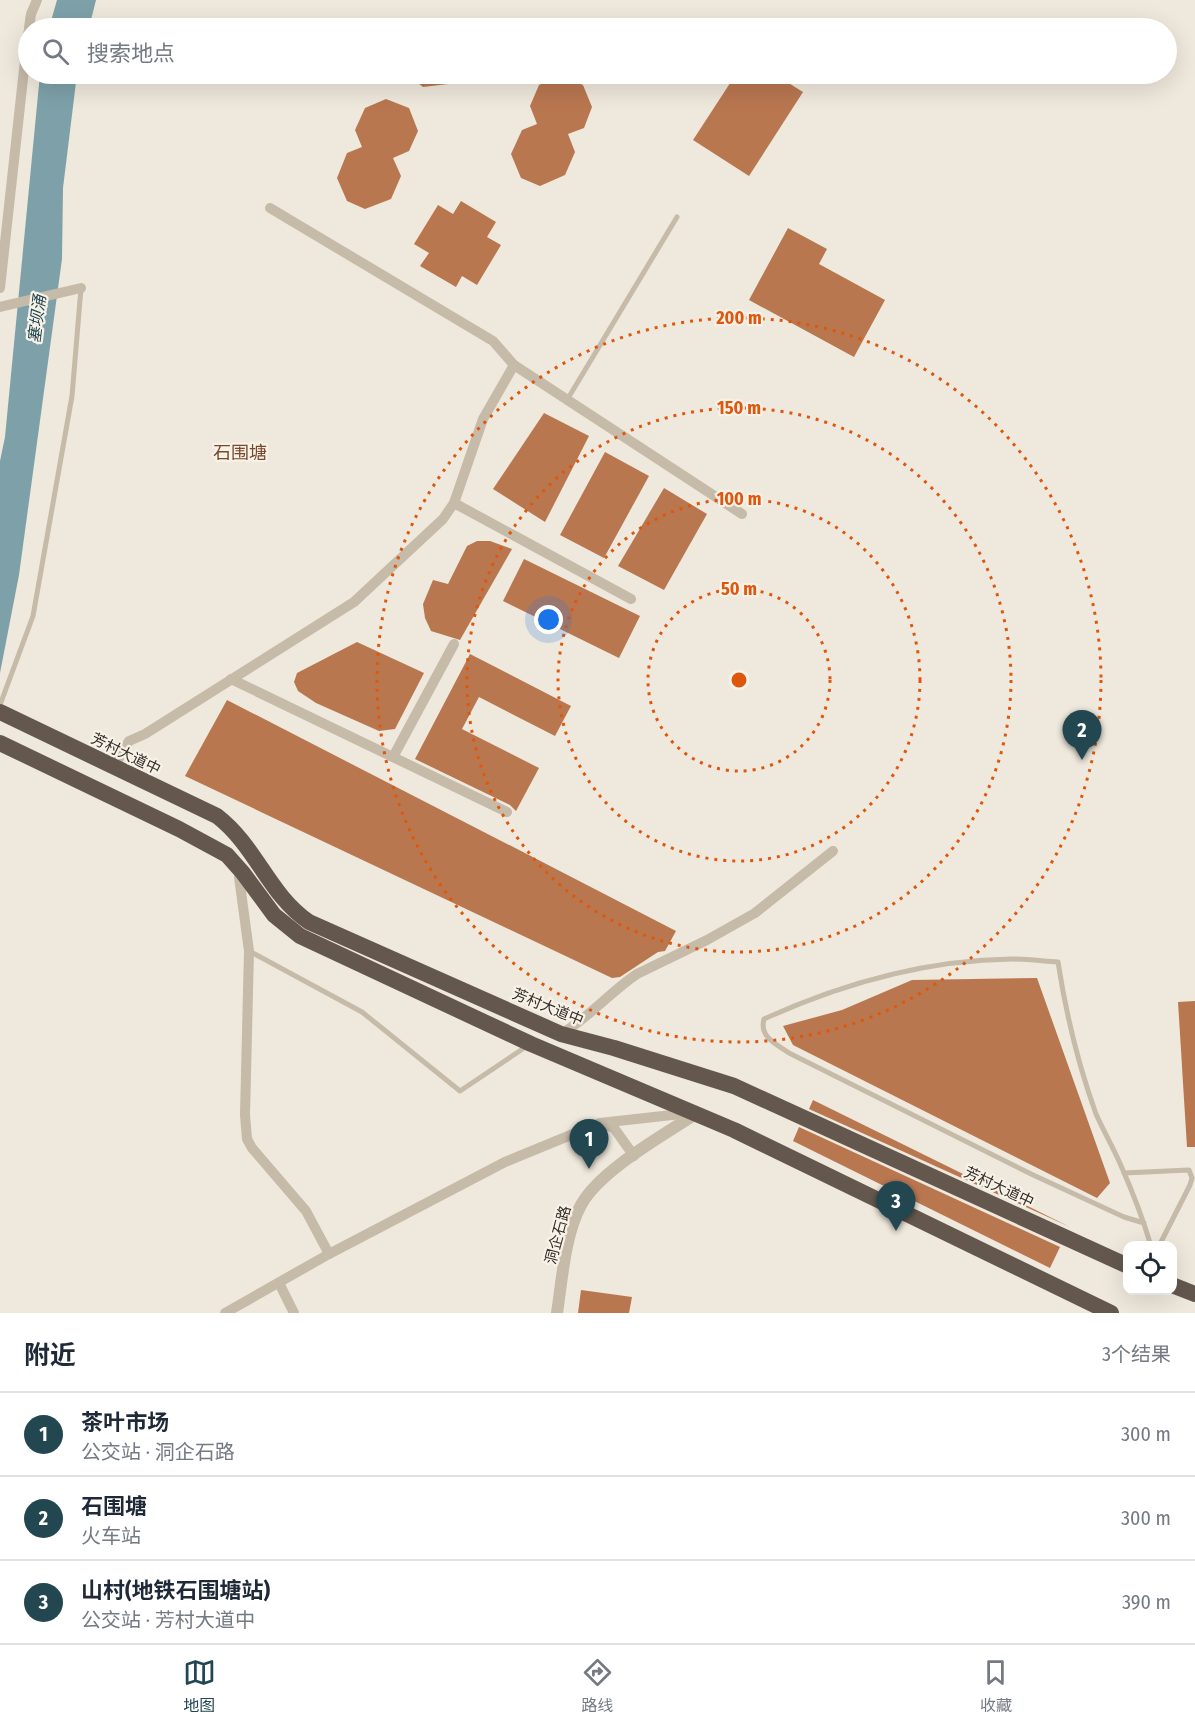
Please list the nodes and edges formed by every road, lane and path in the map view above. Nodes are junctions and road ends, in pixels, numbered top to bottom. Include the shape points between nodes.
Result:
1 (37, 0) edge
2 (30, 18) edge
3 (22, 84) edge
4 (270, 208) dead end
5 (676, 217) dead end
6 (0, 288) edge
7 (81, 288) joint
8 (0, 307) edge
9 (514, 365) junction
10 (567, 400) junction
11 (454, 503) junction
12 (742, 514) dead end
13 (632, 599) dead end
14 (454, 644) dead end
15 (231, 679) junction
16 (0, 705) edge
17 (0, 712) edge
18 (4, 750) edge
19 (393, 757) junction
20 (114, 767) junction
21 (507, 812) dead end
22 (833, 851) dead end
23 (238, 877) dead end
24 (249, 951) junction
25 (561, 1034) junction
26 (531, 1044) junction
27 (697, 1113) junction
28 (600, 1123) junction
29 (634, 1156) junction
30 (1124, 1173) junction
31 (1144, 1223) junction
32 (1150, 1241) edge
33 (1161, 1241) edge
34 (330, 1254) junction
35 (1123, 1264) edge
36 (279, 1283) junction
37 (1177, 1287) edge
38 (1195, 1294) edge
39 (225, 1313) edge
40 (294, 1313) edge
41 (557, 1313) edge
42 (1111, 1313) edge

1 - 2 street
3 - 6 street
4 - 9 street via 493,341
5 - 10 lane
7 - 8 street
7 - 16 lane via 72,396 33,616
9 - 10 street
9 - 11 street via 483,419
10 - 12 street
11 - 13 street
11 - 15 street via 443,519 354,602
14 - 19 street
15 - 19 street
15 - 20 street via 129,741
17 - 20 highway, 芳村大道中
18 - 26 highway via 153,816 227,855 274,915 300,936
19 - 21 street
20 - 25 highway, 芳村大道中 via 217,816 233,828 276,890 309,922
22 - 25 street via 755,913 637,974
23 - 24 street
24 - 26 lane via 362,1012 460,1091
24 - 34 street via 247,1139 306,1211
25 - 35 highway, 芳村大道中 via 734,1086
26 - 27 highway
27 - 28 street
27 - 29 street, 洞企石路
27 - 42 highway
28 - 29 street via 614,1128
28 - 34 street via 475,1177
29 - 41 street, 洞企石路 via 598,1184 581,1205 570,1239
30 - 31 lane
30 - 31 lane via 1080,1069 1065,1011 1058,962 1012,959 884,975 764,1019 765,1036 789,1053 1031,1174
30 - 33 lane via 1189,1170 1190,1185
31 - 32 lane
34 - 36 street
36 - 39 street
36 - 40 street
37 - 38 highway

